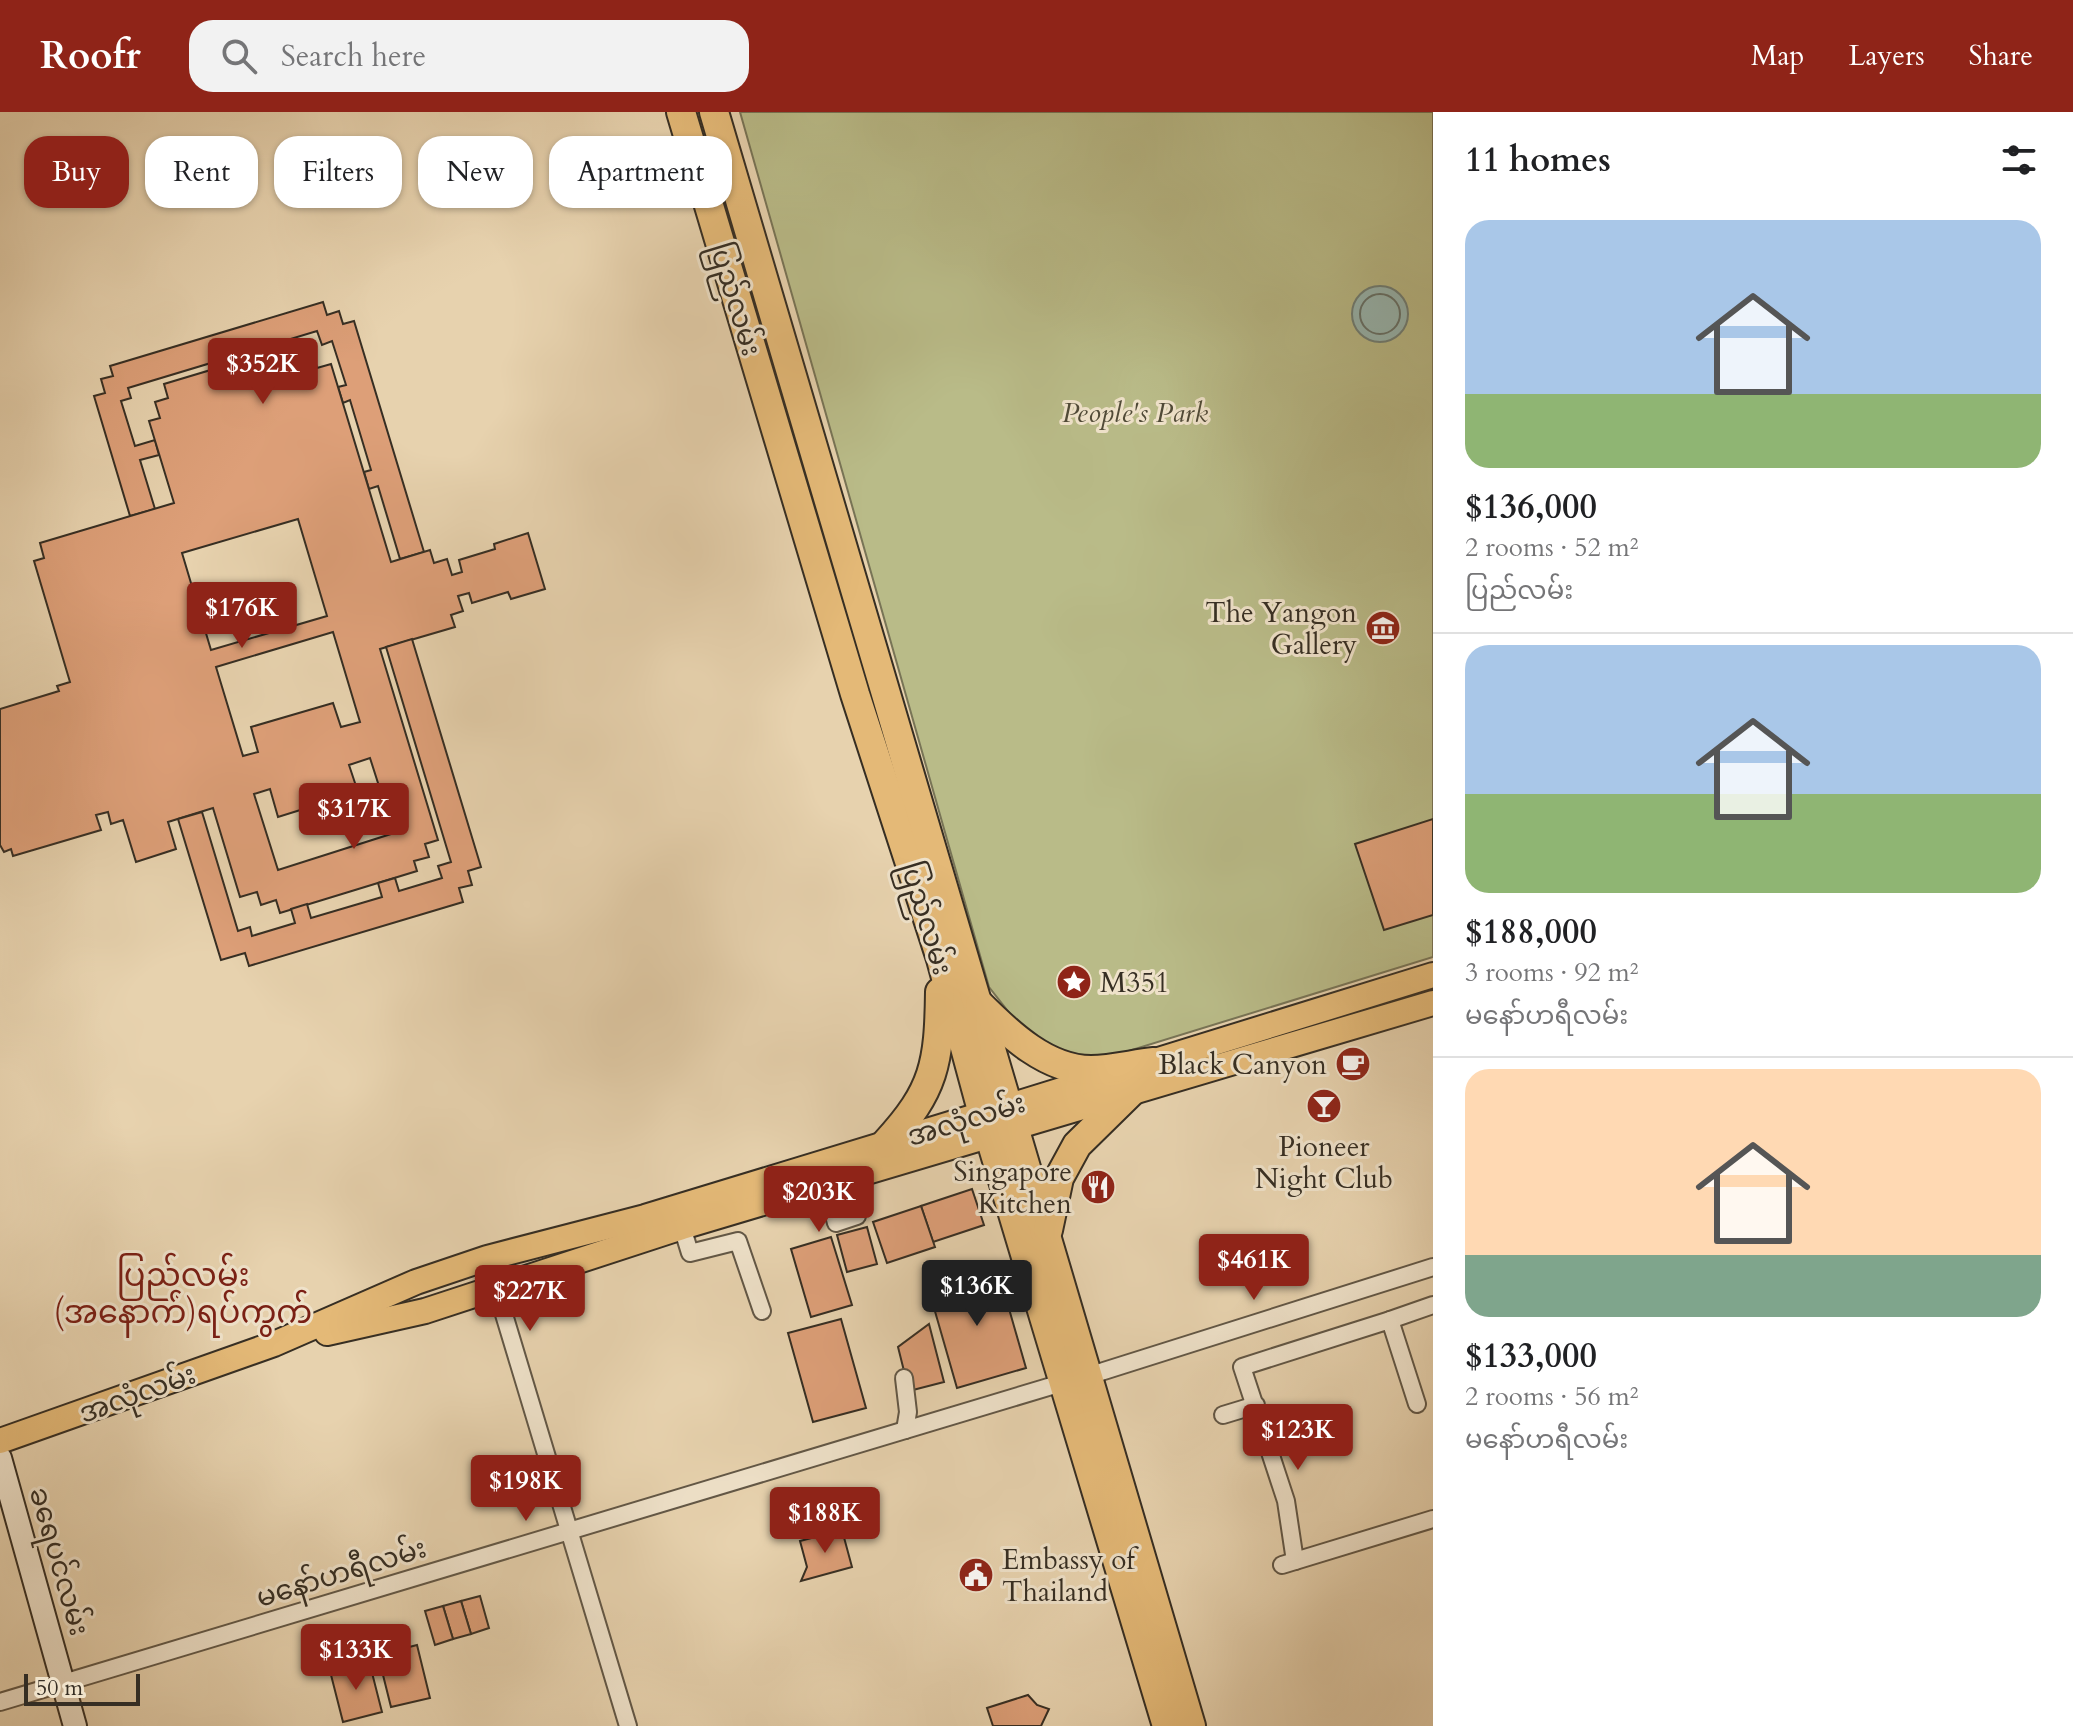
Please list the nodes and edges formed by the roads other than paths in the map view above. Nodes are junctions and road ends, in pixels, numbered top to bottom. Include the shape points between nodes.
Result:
1 (681, 112) edge
2 (714, 112) edge
3 (941, 959) junction
4 (1433, 975) edge
5 (974, 1000) junction
6 (1433, 1003) edge
7 (1202, 1058) junction
8 (1154, 1062) junction
9 (1132, 1091) junction
10 (1000, 1120) junction
11 (886, 1143) junction
12 (826, 1184) junction
13 (857, 1216) dead end
14 (682, 1227) junction
15 (1047, 1235) junction
16 (487, 1258) junction
17 (1433, 1267) edge
18 (495, 1288) junction
19 (1433, 1305) edge
20 (762, 1311) dead end
21 (1390, 1320) junction
22 (274, 1344) junction
23 (904, 1378) dead end
24 (1076, 1379) junction
25 (1417, 1404) dead end
26 (1256, 1405) junction
27 (1223, 1415) dead end
28 (905, 1430) junction
29 (0, 1441) edge
30 (0, 1458) edge
31 (1433, 1519) edge
32 (571, 1530) junction
33 (63, 1683) junction
34 (0, 1702) edge
35 (75, 1726) edge
36 (628, 1726) edge
37 (1167, 1726) edge
38 (1191, 1726) edge

1 - 3 highway, ပြည်လမ်း via 850,679
2 - 5 highway, ပြည်လမ်း
3 - 10 highway, ပြည်လမ်း
3 - 11 highway via 939,1052 913,1114
4 - 7 main road, အလုံလမ်း
5 - 8 highway via 1012,1036 1064,1065 1090,1070
5 - 10 highway, ပြည်လမ်း
6 - 7 main road, အလုံလမ်း
7 - 8 main road, အလုံလမ်း
7 - 9 main road, အလုံလမ်း
8 - 10 main road, အလုံလမ်း
9 - 10 main road, အလုံလမ်း
9 - 15 highway via 1077,1145 1059,1178
10 - 11 main road, အလုံလမ်း
10 - 12 main road, အလုံလမ်း
10 - 15 highway, ပြည်လမ်း
10 - 24 highway, ပြည်လမ်း
11 - 16 main road, အလုံလမ်း via 645,1217
12 - 13 street via 836,1223
12 - 14 main road, အလုံလမ်း
14 - 18 main road, အလုံလမ်း
14 - 20 street via 690,1253 738,1241
15 - 24 highway, ပြည်လမ်း
16 - 18 street
16 - 22 main road, အလုံလမ်း via 416,1282
17 - 24 street, မနော်ဟရီလမ်း
18 - 22 main road, အလုံလမ်း via 425,1311
18 - 32 street
19 - 21 street
21 - 25 street
21 - 26 street via 1242,1367
22 - 29 main road, အလုံလမ်း
23 - 28 street
24 - 28 street, မနော်ဟရီလမ်း
24 - 37 highway, ပြည်လမ်း
24 - 38 highway, ပြည်လမ်း
26 - 27 street
26 - 31 street via 1286,1501 1289,1563
28 - 32 street, မနော်ဟရီလမ်း
30 - 33 street, ခရေပင်လမ်း
32 - 33 street, မနော်ဟရီလမ်း
32 - 36 street
33 - 34 street, မနော်ဟရီလမ်း
33 - 35 street, ခရေပင်လမ်း

